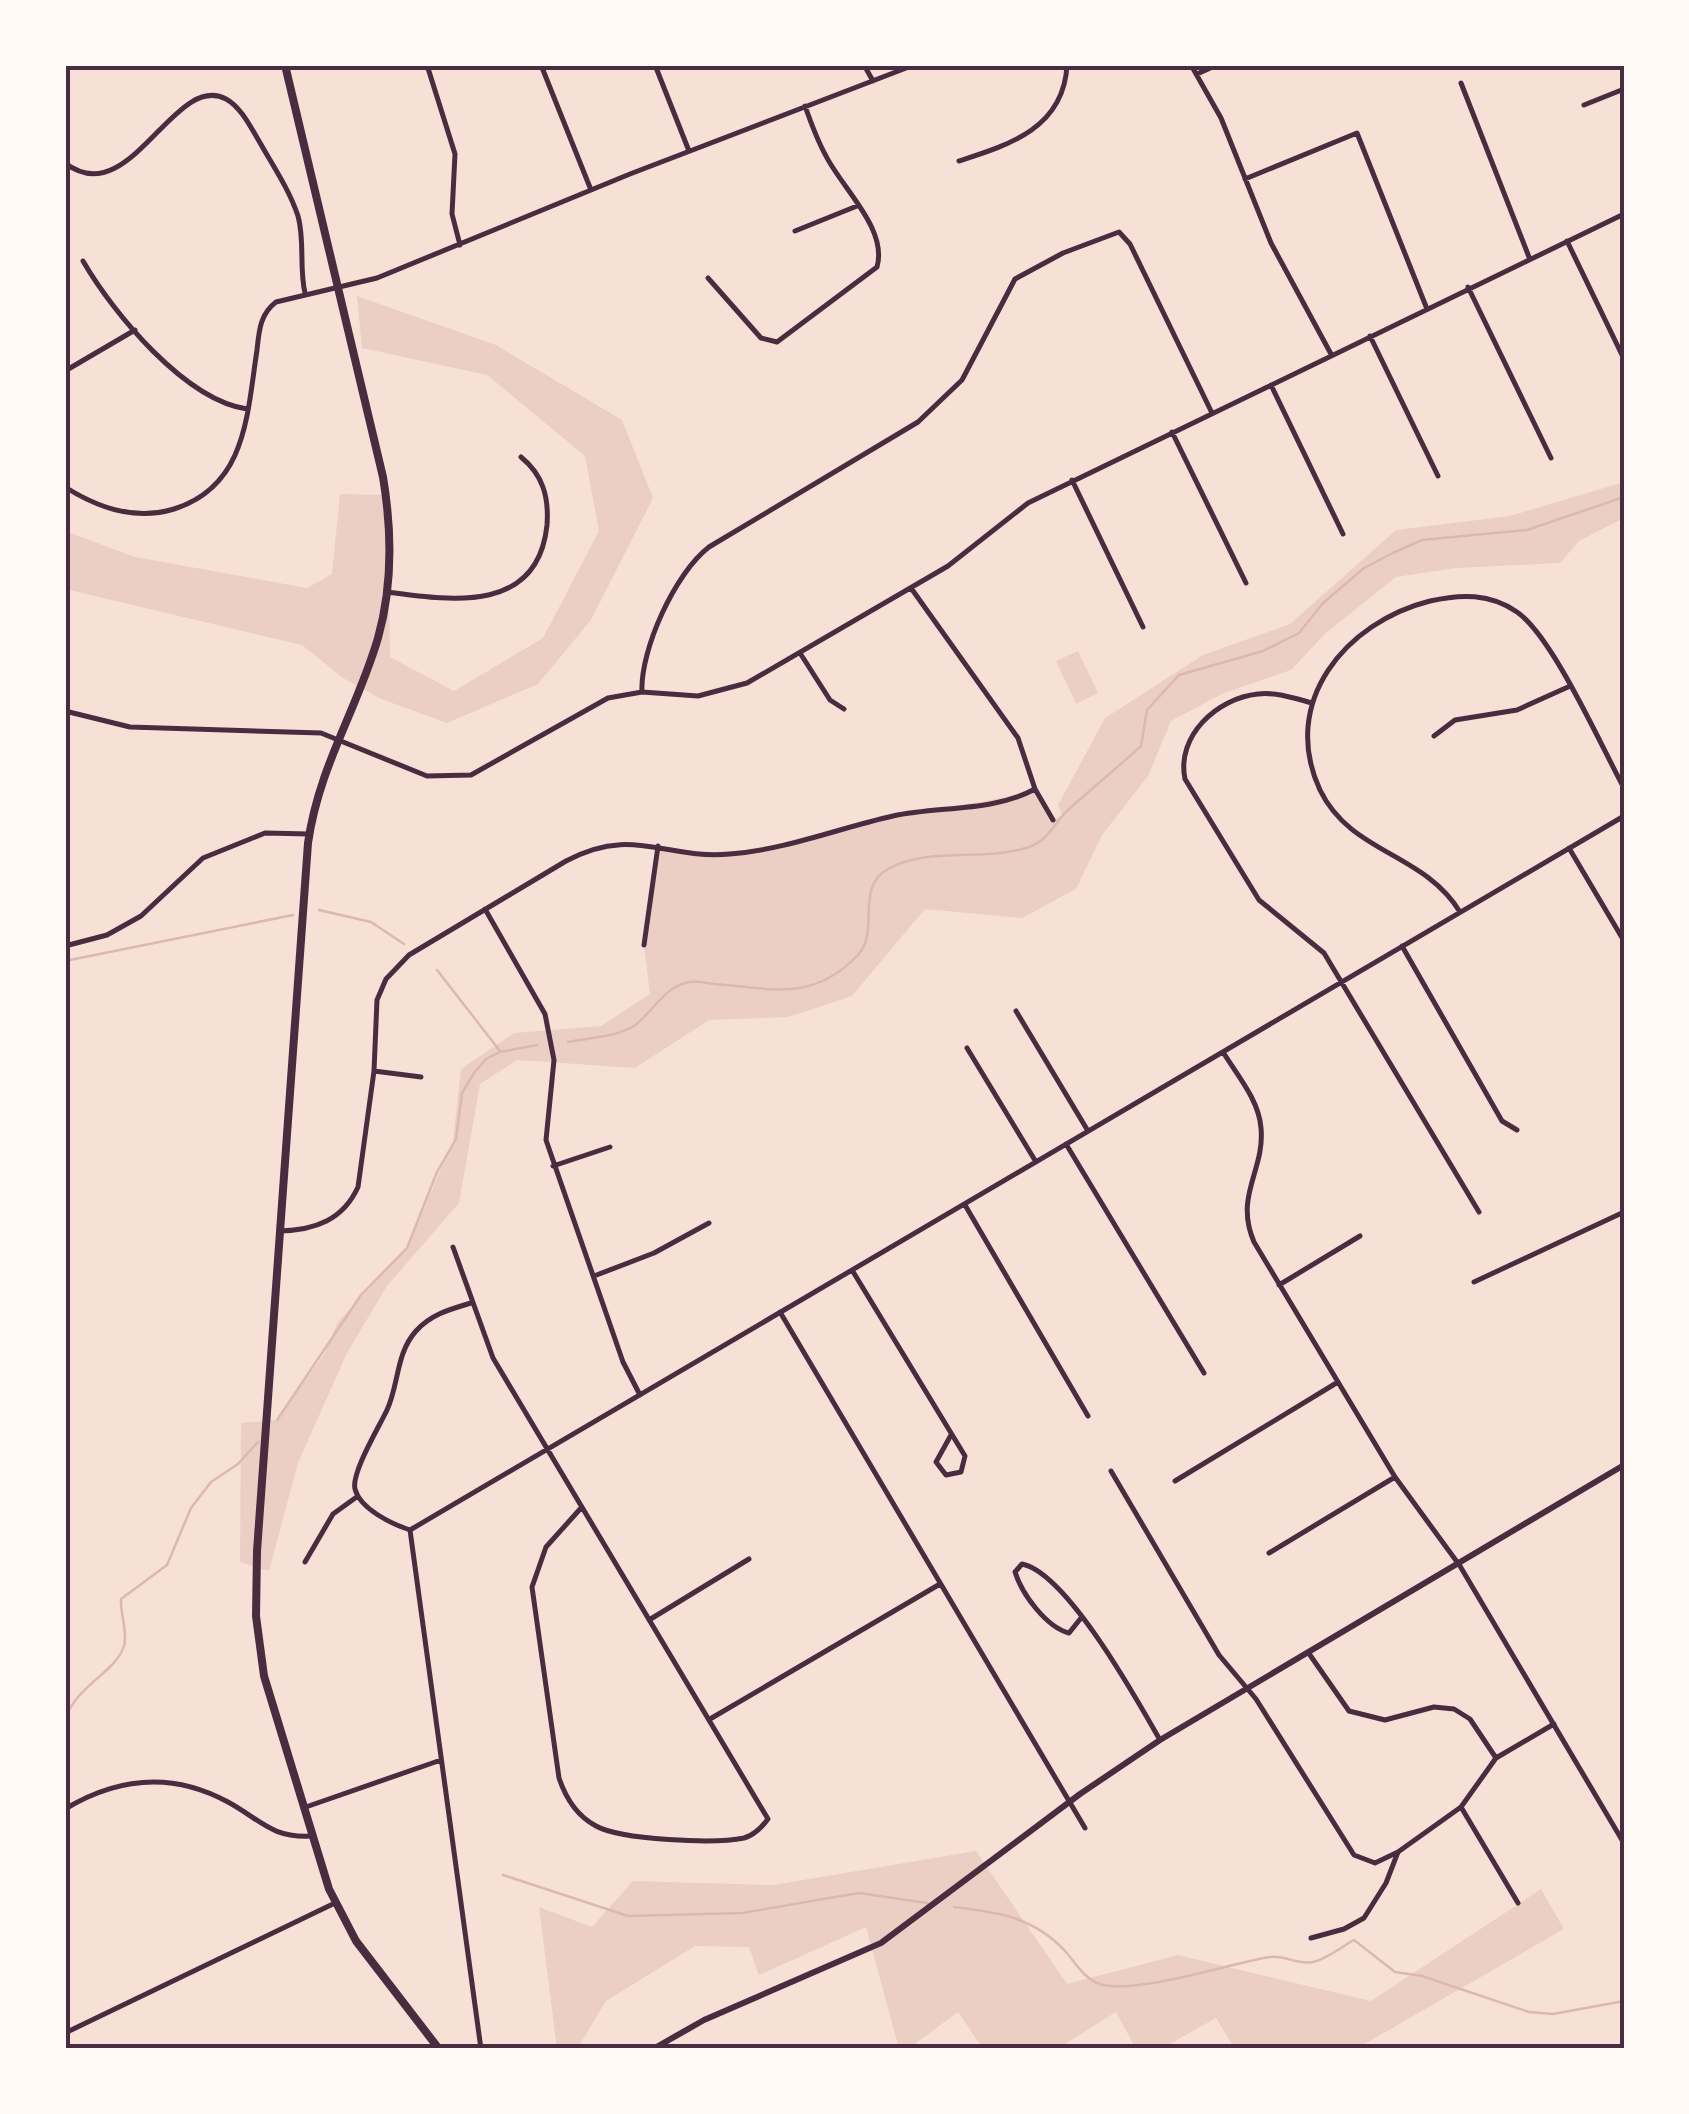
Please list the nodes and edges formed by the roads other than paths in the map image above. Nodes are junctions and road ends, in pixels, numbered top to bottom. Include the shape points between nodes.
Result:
1 (284, 65) edge
2 (427, 65) edge
3 (541, 65) edge
4 (655, 65) edge
5 (864, 65) edge
6 (914, 65) edge
7 (1067, 65) edge
8 (1191, 65) edge
9 (1217, 65) edge
10 (1196, 74) junction
11 (873, 81) junction
12 (1461, 83) dead end
13 (1624, 88) edge
14 (1584, 104) dead end
15 (804, 106) junction
16 (689, 151) junction
17 (959, 161) dead end
18 (65, 164) edge
19 (1245, 178) junction
20 (591, 190) junction
21 (856, 206) junction
22 (1624, 214) edge
23 (795, 230) dead end
24 (1566, 241) junction
25 (460, 245) junction
26 (1529, 258) junction
27 (83, 261) dead end
28 (708, 278) dead end
29 (337, 286) junction
30 (1468, 287) junction
31 (305, 293) junction
32 (1427, 308) junction
33 (135, 330) junction
34 (1370, 336) junction
35 (1332, 355) junction
36 (1624, 359) edge
37 (65, 371) edge
38 (1271, 385) junction
39 (247, 410) junction
40 (1212, 413) junction
41 (1172, 432) junction
42 (520, 457) dead end
43 (1551, 458) dead end
44 (1438, 476) dead end
45 (1072, 480) junction
46 (65, 487) edge
47 (1344, 534) dead end
48 (1246, 583) dead end
49 (910, 588) junction
50 (387, 592) junction
51 (1144, 627) dead end
52 (800, 653) junction
53 (1568, 687) junction
54 (642, 692) junction
55 (1312, 703) junction
56 (844, 709) dead end
57 (65, 710) edge
58 (1434, 736) dead end
59 (336, 738) junction
60 (1624, 788) edge
61 (1035, 789) junction
62 (1624, 816) edge
63 (1053, 820) dead end
64 (309, 834) junction
65 (658, 846) junction
66 (1569, 848) junction
67 (485, 909) junction
68 (1460, 912) junction
69 (1624, 941) edge
70 (644, 945) dead end
71 (65, 946) edge
72 (1402, 946) junction
73 (1342, 982) junction
74 (1016, 1011) dead end
75 (967, 1048) dead end
76 (1224, 1052) junction
77 (374, 1072) junction
78 (421, 1077) dead end
79 (1517, 1130) dead end
80 (1088, 1131) junction
81 (1066, 1144) junction
82 (610, 1147) dead end
83 (1036, 1162) junction
84 (553, 1166) junction
85 (965, 1205) junction
86 (1479, 1212) dead end
87 (1624, 1212) edge
88 (709, 1224) dead end
89 (280, 1230) junction
90 (1360, 1236) dead end
91 (452, 1247) dead end
92 (852, 1270) junction
93 (592, 1276) junction
94 (1474, 1282) dead end
95 (1279, 1285) junction
96 (471, 1303) junction
97 (780, 1312) junction
98 (1204, 1373) dead end
99 (1338, 1382) junction
100 (640, 1395) junction
101 (1088, 1416) dead end
102 (951, 1435) junction
103 (547, 1450) junction
104 (1624, 1466) edge
105 (1111, 1471) dead end
106 (1395, 1477) junction
107 (1175, 1481) dead end
108 (358, 1496) junction
109 (581, 1508) junction
110 (410, 1530) junction
111 (1269, 1553) dead end
112 (749, 1559) dead end
113 (305, 1562) dead end
114 (1460, 1566) junction
115 (940, 1584) junction
116 (1082, 1618) junction
117 (650, 1620) junction
118 (1310, 1655) junction
119 (1250, 1691) junction
120 (710, 1719) junction
121 (1554, 1724) junction
122 (1160, 1740) junction
123 (1496, 1758) junction
124 (441, 1760) junction
125 (1069, 1802) junction
126 (1461, 1807) junction
127 (303, 1808) junction
128 (65, 1809) edge
129 (1085, 1828) dead end
130 (312, 1836) junction
131 (1622, 1840) edge
132 (1398, 1852) junction
133 (1518, 1902) dead end
134 (334, 1903) junction
135 (1311, 1938) dead end
136 (65, 2033) edge
137 (435, 2048) edge
138 (482, 2049) edge
139 (652, 2049) edge

1 - 29 main road
2 - 25 street via 455,154 452,214
3 - 20 street
4 - 16 street
5 - 11 street
6 - 11 street
7 - 17 street via 1058,101 1037,128
8 - 10 street
9 - 10 street
10 - 19 street
11 - 15 street
12 - 26 street
13 - 14 street
15 - 16 street
15 - 21 street
16 - 20 street
18 - 31 street via 83,175 104,174 191,105 226,98 288,192 300,224
19 - 32 street via 1358,134
19 - 35 street via 1270,243
20 - 25 street
21 - 23 street
21 - 28 street via 877,244 877,266 782,340 761,338
22 - 24 street
24 - 26 street
24 - 36 street
25 - 29 street via 367,282
26 - 30 street
27 - 33 street
29 - 31 street
29 - 50 main road via 384,477
30 - 32 street
30 - 43 street
31 - 39 street via 276,302 264,314
32 - 34 street
33 - 37 street
33 - 39 street via 213,399
34 - 35 street
34 - 44 street
35 - 38 street
38 - 40 street
38 - 47 street
39 - 46 street via 233,466 206,494 181,507 123,512
40 - 41 street
40 - 54 street via 1130,244 1118,232 1063,253 1010,284 973,363 935,409 691,564 643,662
41 - 45 street
41 - 48 street
42 - 50 street via 537,473 548,506 542,554 526,578 488,596
45 - 49 street via 1012,512
45 - 51 street
49 - 52 street
49 - 61 street via 1018,738
50 - 59 main road via 371,658
52 - 54 street via 713,694
52 - 56 street via 830,700
53 - 55 street via 1524,617 1502,603 1466,596 1425,602 1370,626 1334,658
53 - 58 street via 1517,710 1455,720
53 - 60 street
54 - 59 street via 608,698 482,770 452,778 416,773
55 - 68 street via 1309,753 1328,804 1362,839 1436,880
55 - 73 street via 1270,694 1225,704 1192,736 1183,770 1246,883 1315,944
57 - 59 street via 130,727
59 - 64 main road
61 - 63 street
61 - 65 street via 756,851 708,855
62 - 66 street
64 - 71 street via 266,833 203,858 141,916
64 - 89 main road
65 - 67 street via 594,848
65 - 70 street
66 - 68 street
66 - 69 street
67 - 77 street via 409,955 386,980 375,1012
67 - 84 street via 550,1031 554,1060 545,1126
68 - 72 street
72 - 73 street
72 - 79 street via 1502,1121
73 - 76 street
73 - 86 street
74 - 80 street
75 - 83 street
76 - 80 street
76 - 95 street via 1259,1115 1262,1139 1246,1194 1247,1221
77 - 78 street
77 - 89 street via 350,1203 316,1226
80 - 81 street
81 - 83 street
81 - 98 street
82 - 84 street
83 - 85 street
84 - 93 street
85 - 92 street
85 - 101 street
87 - 94 street
88 - 93 street
89 - 127 main road via 256,1604 264,1676
90 - 95 street
91 - 96 street
92 - 97 street
92 - 102 street
93 - 100 street
95 - 99 street
96 - 103 street via 493,1358
96 - 108 street via 431,1317 406,1344 394,1395 354,1478
97 - 100 street
97 - 115 street
99 - 106 street
99 - 107 street
100 - 103 street
102 - 102 street via 965,1456 961,1472 946,1474 936,1462
103 - 109 street
103 - 110 street
104 - 114 street
105 - 119 street via 1219,1654
106 - 111 street
106 - 114 street
108 - 110 street
108 - 113 street via 333,1514
109 - 117 street
109 - 120 street via 546,1547 532,1587 559,1778 568,1800 584,1819 609,1832 744,1838 768,1818
110 - 124 street
112 - 117 street
114 - 118 street
114 - 121 street
115 - 120 street
115 - 125 street
116 - 116 street via 1032,1566 1022,1564 1014,1572 1058,1630 1070,1633
116 - 122 street
117 - 120 street
118 - 119 street
118 - 123 street via 1350,1711 1385,1720 1434,1707 1454,1709 1470,1719
119 - 122 street
119 - 132 street via 1354,1855 1375,1864
121 - 123 street
121 - 131 street
122 - 125 street
123 - 126 street
124 - 127 street
124 - 138 street
125 - 129 street
125 - 139 street via 882,1943
126 - 132 street
126 - 133 street
127 - 130 main road
128 - 130 street via 101,1791 164,1780 228,1802 282,1836
130 - 134 main road
132 - 135 street via 1364,1918
134 - 136 street
134 - 137 main road

